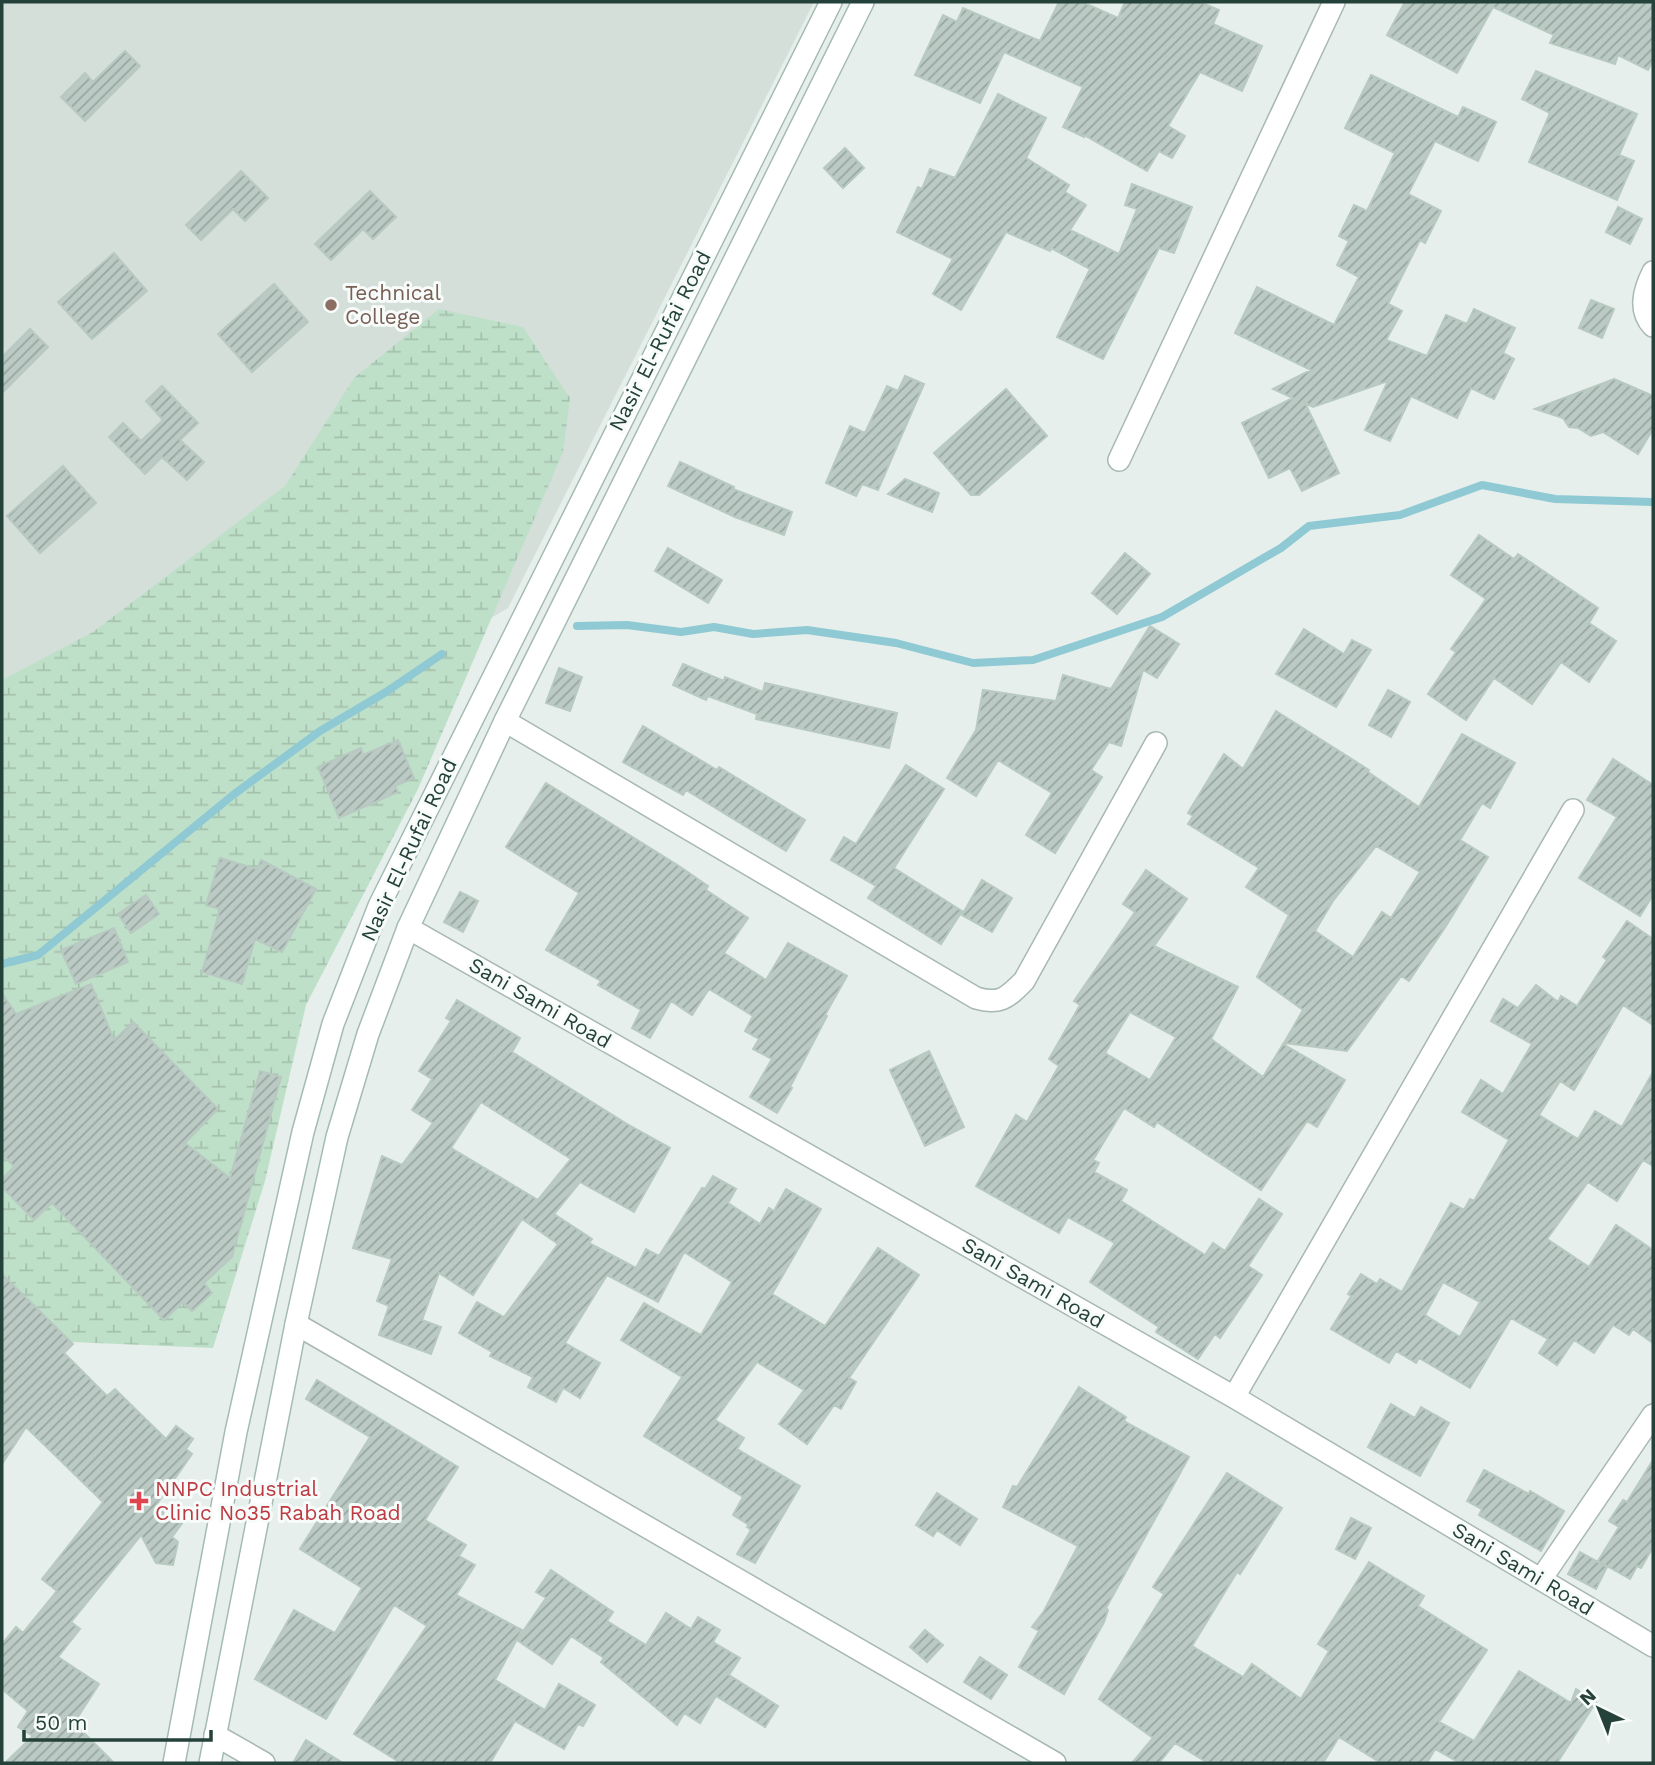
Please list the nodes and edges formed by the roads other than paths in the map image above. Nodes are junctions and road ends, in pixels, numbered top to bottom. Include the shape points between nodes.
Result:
1 (831, 2) edge
2 (863, 2) edge
3 (1334, 2) edge
4 (1653, 272) edge
5 (1653, 326) edge
6 (607, 447) junction
7 (636, 460) junction
8 (1119, 460) dead end
9 (505, 721) junction
10 (1156, 743) dead end
11 (1573, 810) dead end
12 (408, 928) junction
13 (296, 1324) junction
14 (1234, 1397) junction
15 (1653, 1415) edge
16 (1541, 1579) junction
17 (1653, 1646) edge
18 (215, 1735) junction
19 (174, 1763) edge
20 (210, 1763) edge
21 (264, 1763) edge
22 (1055, 1763) edge

1 - 6 street, Nasir El-Rufai Road
2 - 7 street, Nasir El-Rufai Road
3 - 8 street
4 - 5 street via 1643,300
6 - 7 street
6 - 19 street, Nasir El-Rufai Road via 379,906 333,1024 303,1132 236,1432
7 - 9 street, Nasir El-Rufai Road
9 - 10 street via 976,998 994,1002 1009,996 1024,981
9 - 12 street, Nasir El-Rufai Road
11 - 14 street
12 - 13 street, Nasir El-Rufai Road via 368,1034 337,1137
12 - 14 street, Sani Sami Road
13 - 18 street, Nasir El-Rufai Road
13 - 22 street
14 - 16 street, Sani Sami Road
15 - 16 street
16 - 17 street, Sani Sami Road
18 - 20 street, Nasir El-Rufai Road
18 - 21 street

